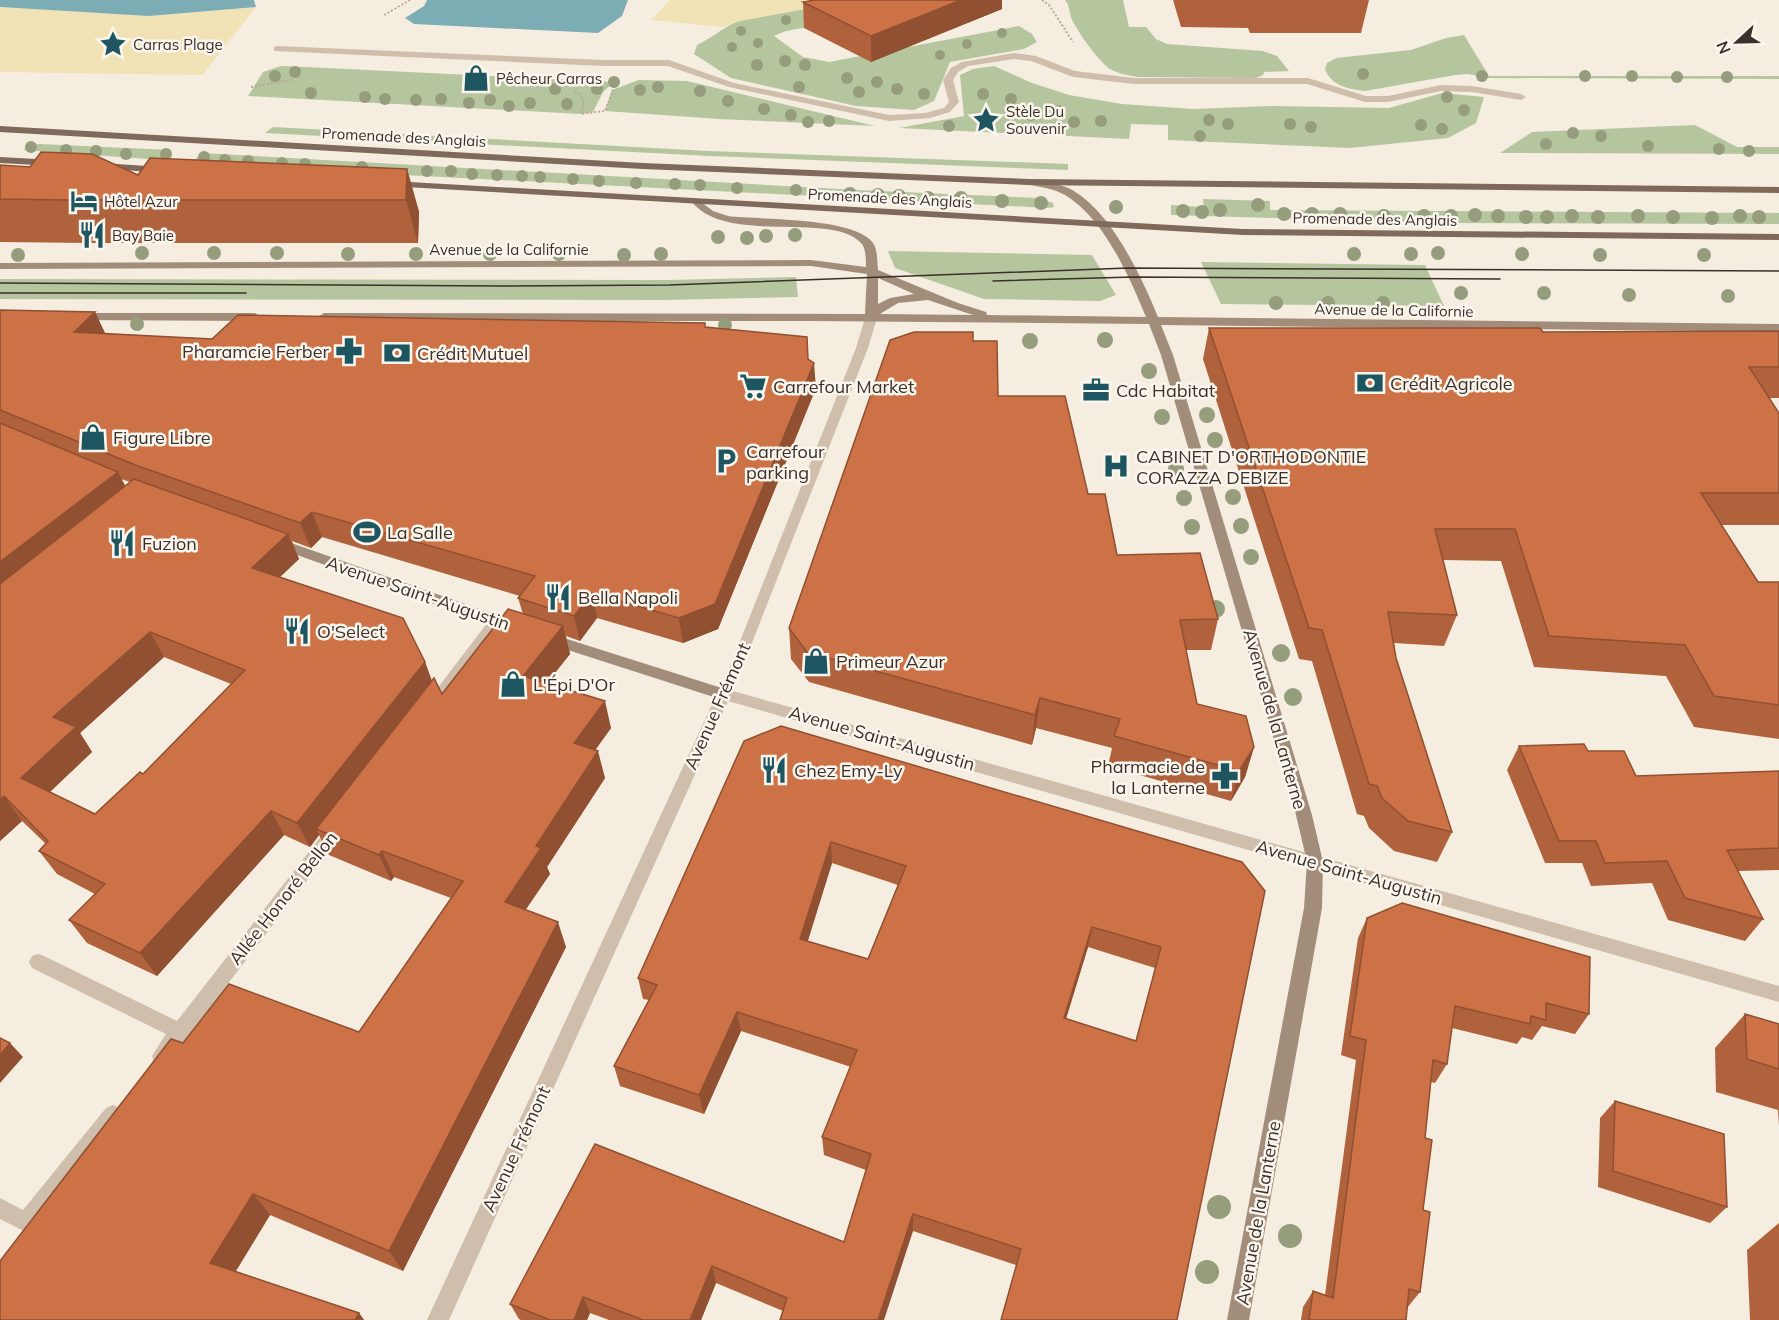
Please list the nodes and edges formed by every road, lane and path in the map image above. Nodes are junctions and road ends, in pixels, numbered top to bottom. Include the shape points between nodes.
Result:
1 (410, 0) edge
2 (1042, 0) edge
3 (384, 15) dead end
4 (277, 49) dead end
5 (1073, 74) junction
6 (1521, 97) dead end
7 (0, 129) edge
8 (0, 160) edge
9 (64, 164) edge
10 (86, 165) edge
11 (172, 171) edge
12 (1029, 182) junction
13 (375, 183) edge
14 (1779, 190) edge
15 (697, 202) junction
16 (1100, 225) junction
17 (1779, 237) edge
18 (0, 266) edge
19 (872, 272) junction
20 (928, 297) junction
21 (60, 317) edge
22 (262, 317) edge
23 (310, 317) edge
24 (871, 318) junction
25 (1008, 320) junction
26 (1154, 320) junction
27 (1779, 328) edge
28 (266, 539) edge
29 (496, 622) junction
30 (723, 694) junction
31 (420, 721) edge
32 (347, 815) edge
33 (1315, 862) junction
34 (38, 962) dead end
35 (1779, 994) edge
36 (180, 1032) junction
37 (151, 1068) edge
38 (129, 1095) edge
39 (0, 1208) edge
40 (438, 1320) edge
41 (1238, 1320) edge

1 - 3 path
2 - 5 path via 1049,4 1078,50
4 - 5 street via 669,63 732,85 889,118 926,116 947,110 954,102 948,80 954,70 965,64 1014,56 1033,58
5 - 6 street via 1134,81 1308,81 1365,99 1388,99 1441,87
7 - 12 main road, Promenade des Anglais via 666,167
8 - 9 main road
10 - 11 main road
12 - 14 main road, Promenade des Anglais
12 - 16 main road, Avenue de la Lanterne via 1073,195
13 - 15 main road, Promenade des Anglais
15 - 16 main road, Promenade des Anglais
15 - 19 main road, Avenue Frémont via 709,213 727,220 840,228 860,235 868,245
16 - 17 main road, Promenade des Anglais via 1379,235
16 - 26 main road, Avenue de la Lanterne via 1118,249
18 - 19 main road, Avenue de la Californie via 811,263
19 - 20 main road, Avenue de la Californie
19 - 24 main road, Avenue Frémont
20 - 24 main road via 892,301 880,306
20 - 25 main road, Avenue de la Californie
21 - 22 main road
23 - 24 main road, Avenue de la Californie
24 - 25 main road, Avenue de la Californie
24 - 30 street, Avenue Frémont
25 - 26 main road, Avenue de la Californie
26 - 27 main road, Avenue de la Californie
26 - 33 main road, Avenue de la Lanterne
28 - 29 main road, Avenue Saint-Augustin
29 - 30 main road, Avenue Saint-Augustin
29 - 31 street
30 - 33 street, Avenue Saint-Augustin
30 - 40 street, Avenue Frémont
32 - 36 street, Allée Honoré Bellon
33 - 35 street, Avenue Saint-Augustin
33 - 41 main road, Avenue de la Lanterne via 1313,908
34 - 36 street
36 - 37 street, Allée Honoré Bellon
38 - 39 street via 26,1222

